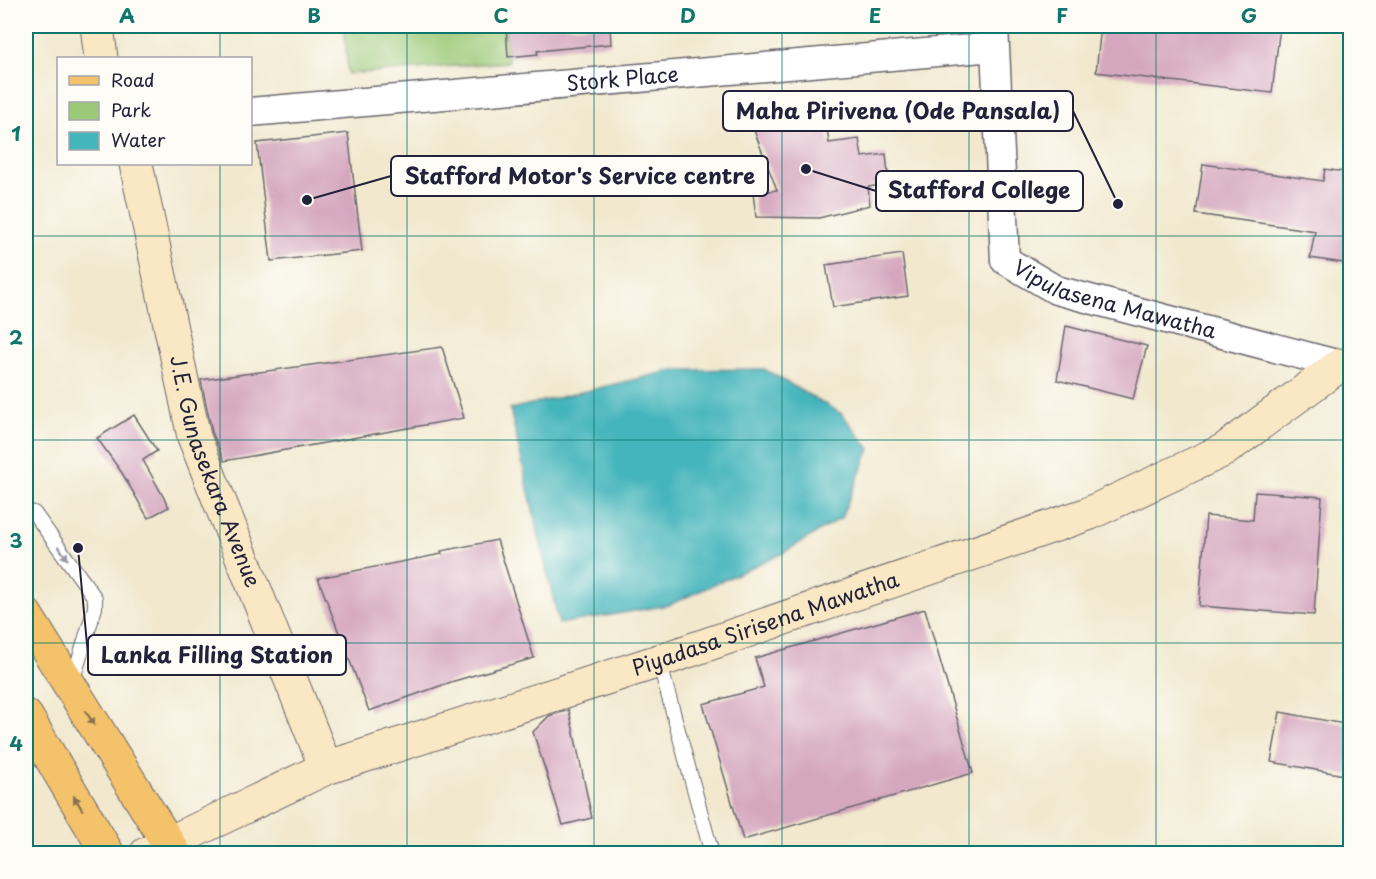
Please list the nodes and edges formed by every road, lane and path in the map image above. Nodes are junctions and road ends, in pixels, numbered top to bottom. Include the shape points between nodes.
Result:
1 (97, 26) edge
2 (994, 36) edge
3 (101, 57) edge
4 (252, 112) edge
5 (136, 165) edge
6 (1345, 366) edge
7 (26, 511) edge
8 (26, 615) edge
9 (659, 661) junction
10 (70, 687) junction
11 (26, 716) edge
12 (326, 768) junction
13 (163, 850) edge
14 (108, 854) edge
15 (712, 854) edge

1 - 3 street
2 - 4 street, Stork Place
2 - 6 street, Vipulasena Mawatha via 1005,260 1056,290
5 - 12 street, J.E. Gunasekara Avenue via 194,437
6 - 9 street, Piyadasa Sirisena Mawatha via 1224,450 1088,514
7 -> 10 lane via 34,513 95,598
8 - 10 main road
9 - 12 street, Piyadasa Sirisena Mawatha
9 - 15 lane
10 -> 13 main road
14 -> 11 main road
12 - 13 street, Piyadasa Sirisena Mawatha

